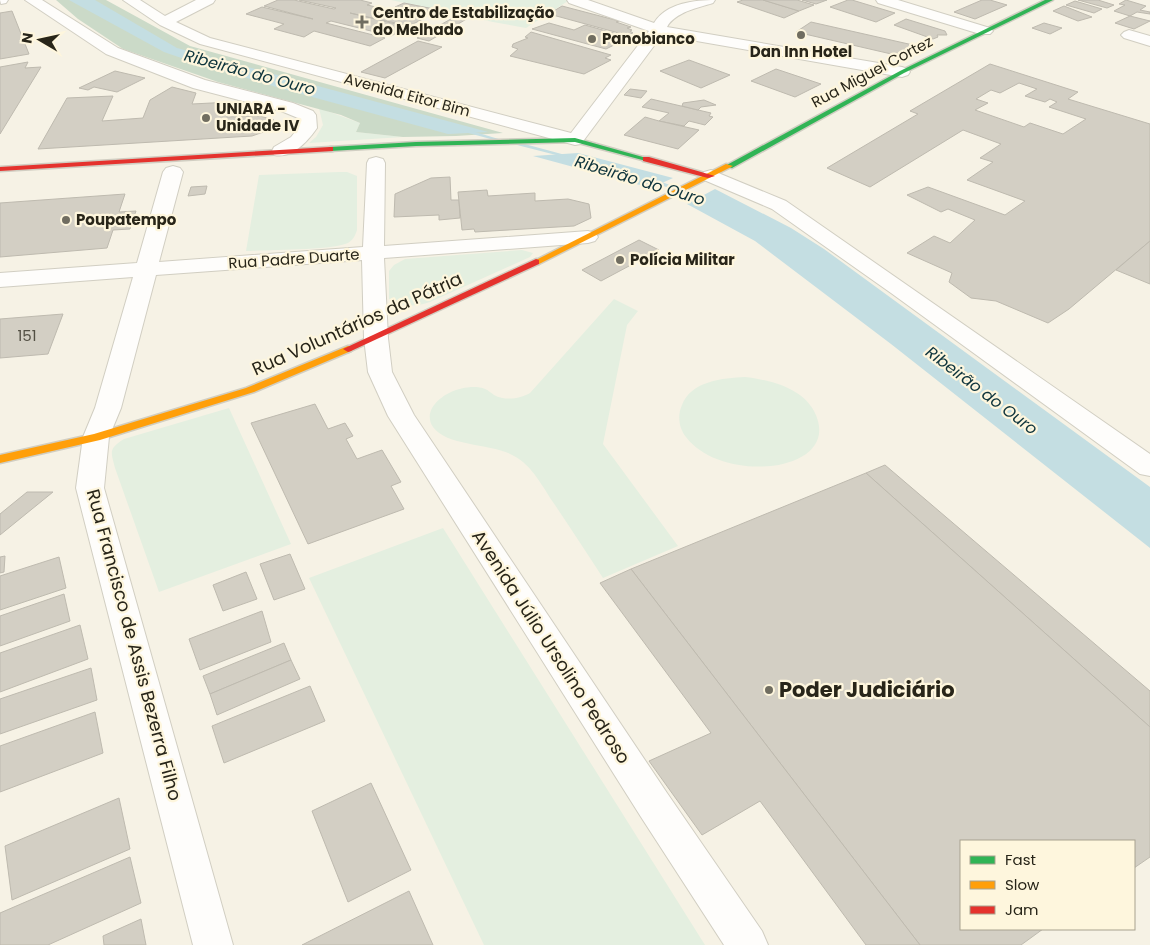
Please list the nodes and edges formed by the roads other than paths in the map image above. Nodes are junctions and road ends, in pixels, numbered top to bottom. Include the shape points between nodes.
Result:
1 (32, 0) edge
2 (130, 0) edge
3 (187, 0) edge
4 (208, 0) edge
5 (574, 0) edge
6 (708, 0) edge
7 (883, 0) edge
8 (1050, 0) edge
9 (162, 20) junction
10 (658, 30) junction
11 (985, 32) junction
12 (1129, 35) dead end
13 (1150, 41) edge
14 (902, 72) junction
15 (575, 140) junction
16 (416, 144) junction
17 (281, 151) junction
18 (371, 163) joint
19 (0, 168) edge
20 (173, 172) dead end
21 (703, 179) junction
22 (588, 237) junction
23 (373, 254) junction
24 (147, 270) junction
25 (0, 280) edge
26 (376, 338) junction
27 (96, 436) junction
28 (0, 459) edge
29 (1150, 467) edge
30 (213, 945) edge
31 (748, 945) edge

1 - 17 street via 112,51 199,84 307,115 308,128 297,141
2 - 9 street, Avenida Eitor Bim
3 - 9 street
4 - 9 street
5 - 10 street
6 - 10 street via 679,10 664,19
7 - 11 street
8 - 11 street, Rua Miguel Cortez
9 - 15 street, Avenida Eitor Bim via 205,41
10 - 14 street
10 - 15 street
11 - 14 street, Rua Miguel Cortez
12 - 13 street
14 - 21 street, Rua Miguel Cortez
15 - 16 street
15 - 21 street
16 - 17 street
16 - 18 street via 394,150
17 - 19 street
18 - 23 street, Avenida Júlio Ursolino Pedroso
20 - 24 street, Rua Francisco de Assis Bezerra Filho
21 - 22 street, Rua Voluntários da Pátria
21 - 29 street via 779,205
22 - 23 street, Rua Padre Duarte
22 - 26 street, Rua Voluntários da Pátria
23 - 24 street, Rua Padre Duarte
23 - 26 street, Avenida Júlio Ursolino Pedroso
24 - 25 street, Rua Padre Duarte
24 - 27 street, Rua Francisco de Assis Bezerra Filho via 108,408
26 - 27 street, Rua Voluntários da Pátria via 250,390
26 - 31 street, Avenida Júlio Ursolino Pedroso via 380,372 423,453
27 - 28 street, Rua Voluntários da Pátria
27 - 30 street, Rua Francisco de Assis Bezerra Filho via 90,488

